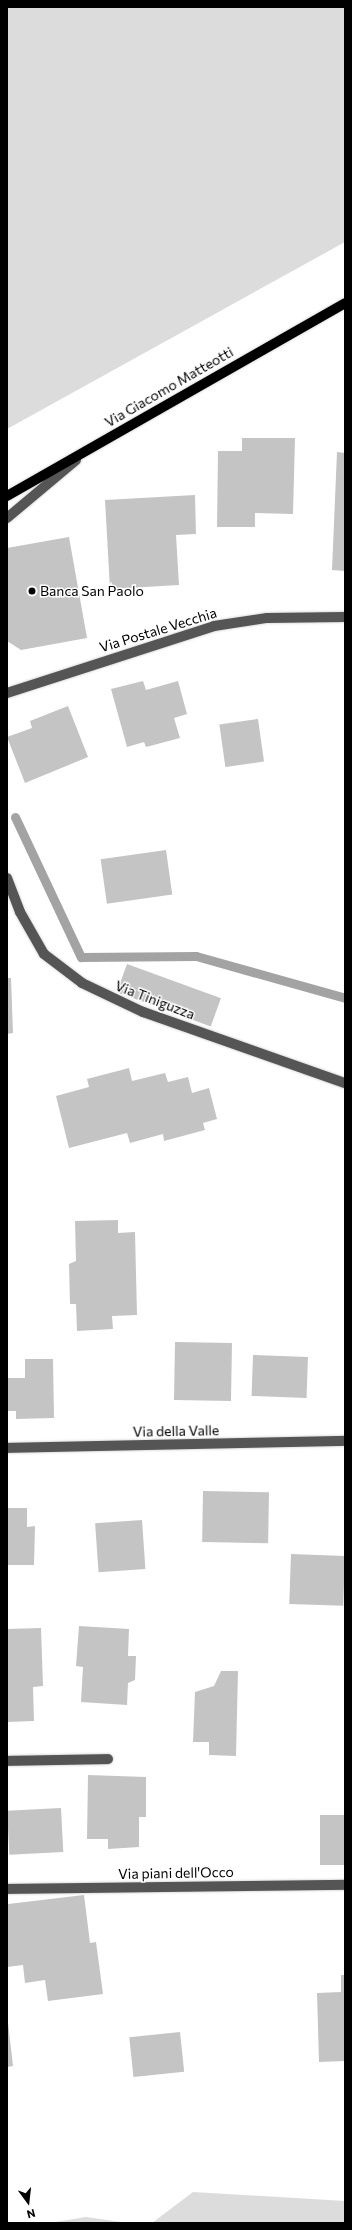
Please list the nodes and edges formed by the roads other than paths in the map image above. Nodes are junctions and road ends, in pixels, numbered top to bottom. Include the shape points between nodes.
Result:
1 (345, 303) edge
2 (89, 449) junction
3 (7, 496) edge
4 (7, 518) edge
5 (345, 617) edge
6 (7, 693) edge
7 (7, 878) edge
8 (345, 1083) edge
9 (345, 1441) edge
10 (7, 1448) edge
11 (108, 1759) dead end
12 (7, 1761) edge
13 (345, 1885) edge
14 (7, 1889) edge

1 - 2 main road, Via Giacomo Matteotti
2 - 3 main road, Via Giacomo Matteotti
2 - 4 street
5 - 6 street, Via Postale Vecchia via 267,618 214,626
7 - 8 street, Via Tiniguzza via 20,912 44,954 82,983 143,1012
9 - 10 street, Via della Valle
11 - 12 street
13 - 14 street, Via piani dell'Occo

